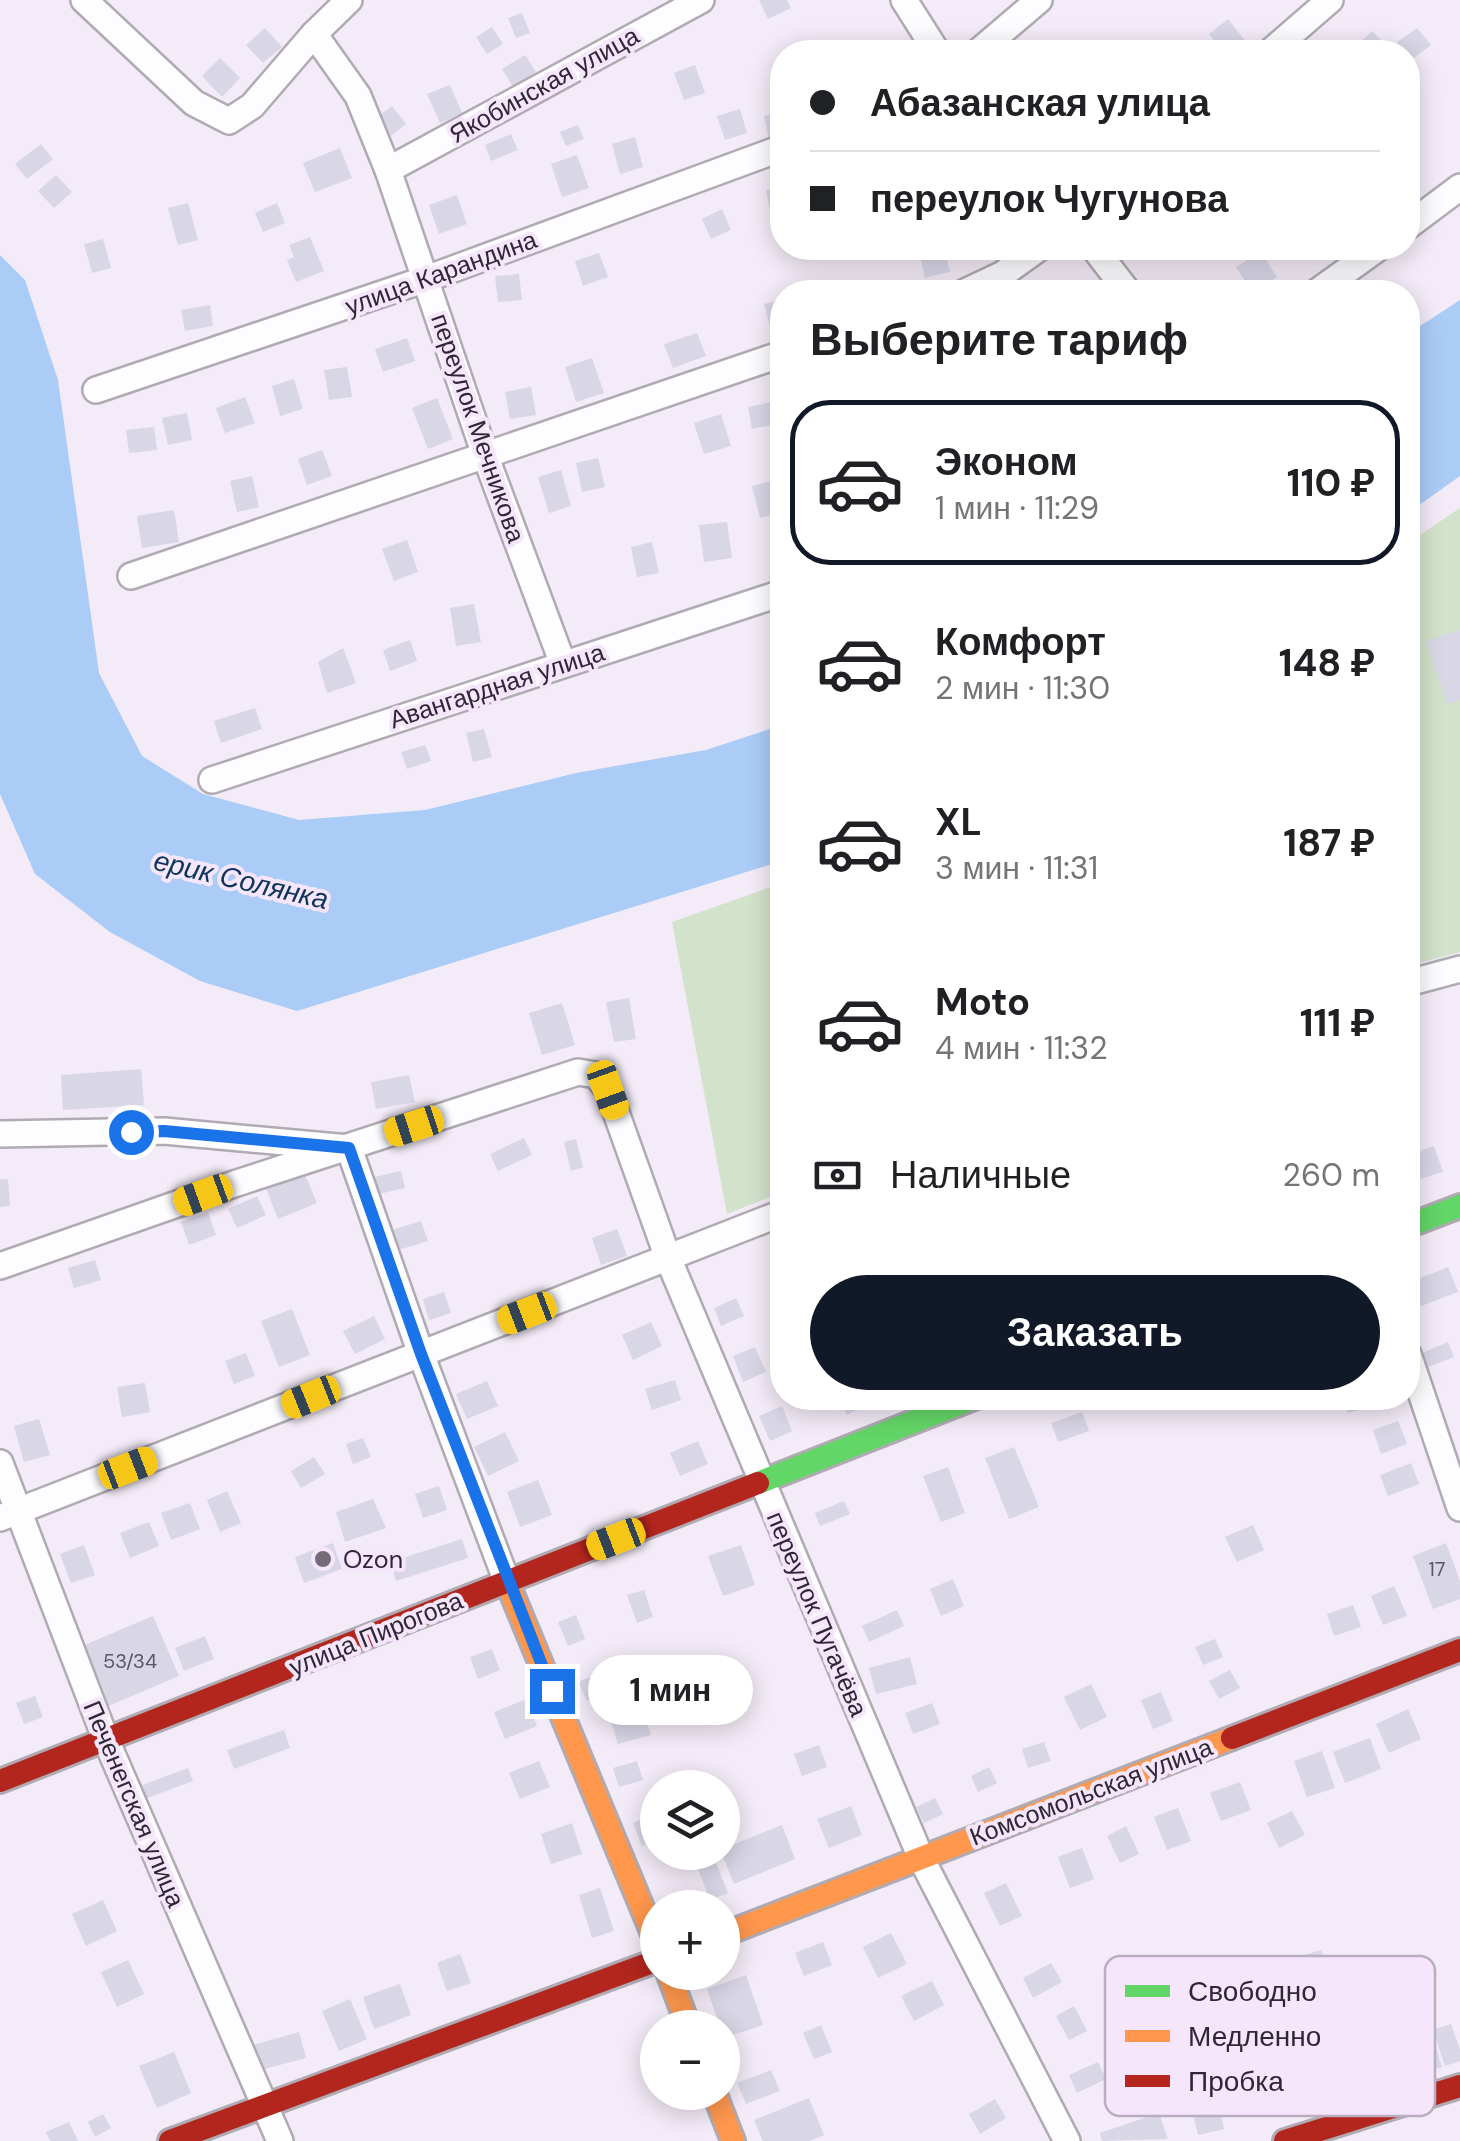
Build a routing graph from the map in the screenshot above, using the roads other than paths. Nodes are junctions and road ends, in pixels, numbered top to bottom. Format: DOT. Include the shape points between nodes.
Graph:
graph roads {
  1 [pos="84,0"];
  2 [pos="349,0"];
  3 [pos="700,0"];
  4 [pos="904,0"];
  5 [pos="1039,0"];
  6 [pos="1330,0"];
  7 [pos="314,34"];
  8 [pos="929,40"];
  9 [pos="992,40"];
  10 [pos="1284,40"];
  11 [pos="770,152"];
  12 [pos="388,170"];
  13 [pos="1460,188"];
  14 [pos="1420,217"];
  15 [pos="1022,260"];
  16 [pos="1103,260"];
  17 [pos="1361,260"];
  18 [pos="426,279"];
  19 [pos="990,280"];
  20 [pos="1119,280"];
  21 [pos="1333,280"];
  22 [pos="770,358"];
  23 [pos="96,390"];
  24 [pos="485,455"];
  25 [pos="131,576"];
  26 [pos="770,597"];
  27 [pos="563,664"];
  28 [pos="212,780"];
  29 [pos="1460,969"];
  30 [pos="1420,980"];
  31 [pos="0,1134"];
  32 [pos="349,1148"];
  33 [pos="1460,1206"];
  34 [pos="770,1218"];
  35 [pos="1420,1221"];
  36 [pos="668,1258"];
  37 [pos="0,1266"];
  38 [pos="421,1354"];
  39 [pos="1420,1390"];
  40 [pos="944,1410"];
  41 [pos="0,1463"];
  42 [pos="760,1483"];
  43 [pos="1460,1508"];
  44 [pos="9,1515"];
  45 [pos="508,1582"];
  46 [pos="1460,1650"];
  47 [pos="106,1740"];
  48 [pos="0,1781"];
  49 [pos="920,1858"];
  50 [pos="640,1902"];
  51 [pos="740,1927"];
  52 [pos="640,1967"];
  53 [pos="1460,2086"];
  54 [pos="1435,2094"];
  55 [pos="261,2105"];
  56 [pos="721,2110"];
  57 [pos="1365,2116"];
  58 [pos="170,2141"];
  59 [pos="280,2141"];
  60 [pos="733,2141"];
  61 [pos="1067,2141"];
  62 [pos="1285,2141"];
  1 -- 7 [label="street" via="194,103 229,121 252,106"];
  2 -- 7 [label="street"];
  3 -- 12 [label="street, Якобинская улица"];
  4 -- 8 [label="street"];
  5 -- 9 [label="street"];
  6 -- 10 [label="street"];
  7 -- 12 [label="street, переулок Мечникова" via="358,96"];
  11 -- 18 [label="street, улица Карандина"];
  12 -- 18 [label="street, переулок Мечникова"];
  13 -- 14 [label="street"];
  15 -- 19 [label="street"];
  16 -- 20 [label="street"];
  17 -- 21 [label="street"];
  18 -- 23 [label="street, улица Карандина"];
  18 -- 24 [label="street, переулок Мечникова"];
  22 -- 24 [label="street"];
  24 -- 25 [label="street"];
  24 -- 27 [label="street, переулок Мечникова"];
  26 -- 27 [label="street, Авангардная улица"];
  27 -- 28 [label="street, Авангардная улица"];
  29 -- 30 [label="street"];
  31 -- 32 [label="street" via="164,1131"];
  32 -- 36 [label="street, переулок Пугачёва" via="578,1072 596,1075 608,1090"];
  32 -- 37 [label="street"];
  32 -- 38 [label="street"];
  33 -- 35 [label="main road"];
  34 -- 36 [label="street"];
  36 -- 38 [label="street"];
  36 -- 42 [label="street, переулок Пугачёва"];
  38 -- 44 [label="street"];
  38 -- 45 [label="street"];
  39 -- 43 [label="street"];
  40 -- 42 [label="main road, улица Пирогова"];
  41 -- 44 [label="street, Печенегская улица"];
  42 -- 45 [label="main road, улица Пирогова"];
  42 -- 49 [label="street, переулок Пугачёва"];
  44 -- 47 [label="street, Печенегская улица"];
  45 -- 47 [label="main road, улица Пирогова"];
  45 -- 50 [label="main road"];
  46 -- 49 [label="main road, Комсомольская улица"];
  47 -- 48 [label="main road, улица Пирогова"];
  47 -- 55 [label="street, Печенегская улица"];
  49 -- 51 [label="main road, Комсомольская улица"];
  49 -- 61 [label="street, переулок Пугачёва"];
  52 -- 55 [label="main road"];
  53 -- 54 [label="main road"];
  55 -- 58 [label="main road"];
  55 -- 59 [label="street, Печенегская улица"];
  56 -- 60 [label="main road"];
  57 -- 62 [label="main road"];
}
